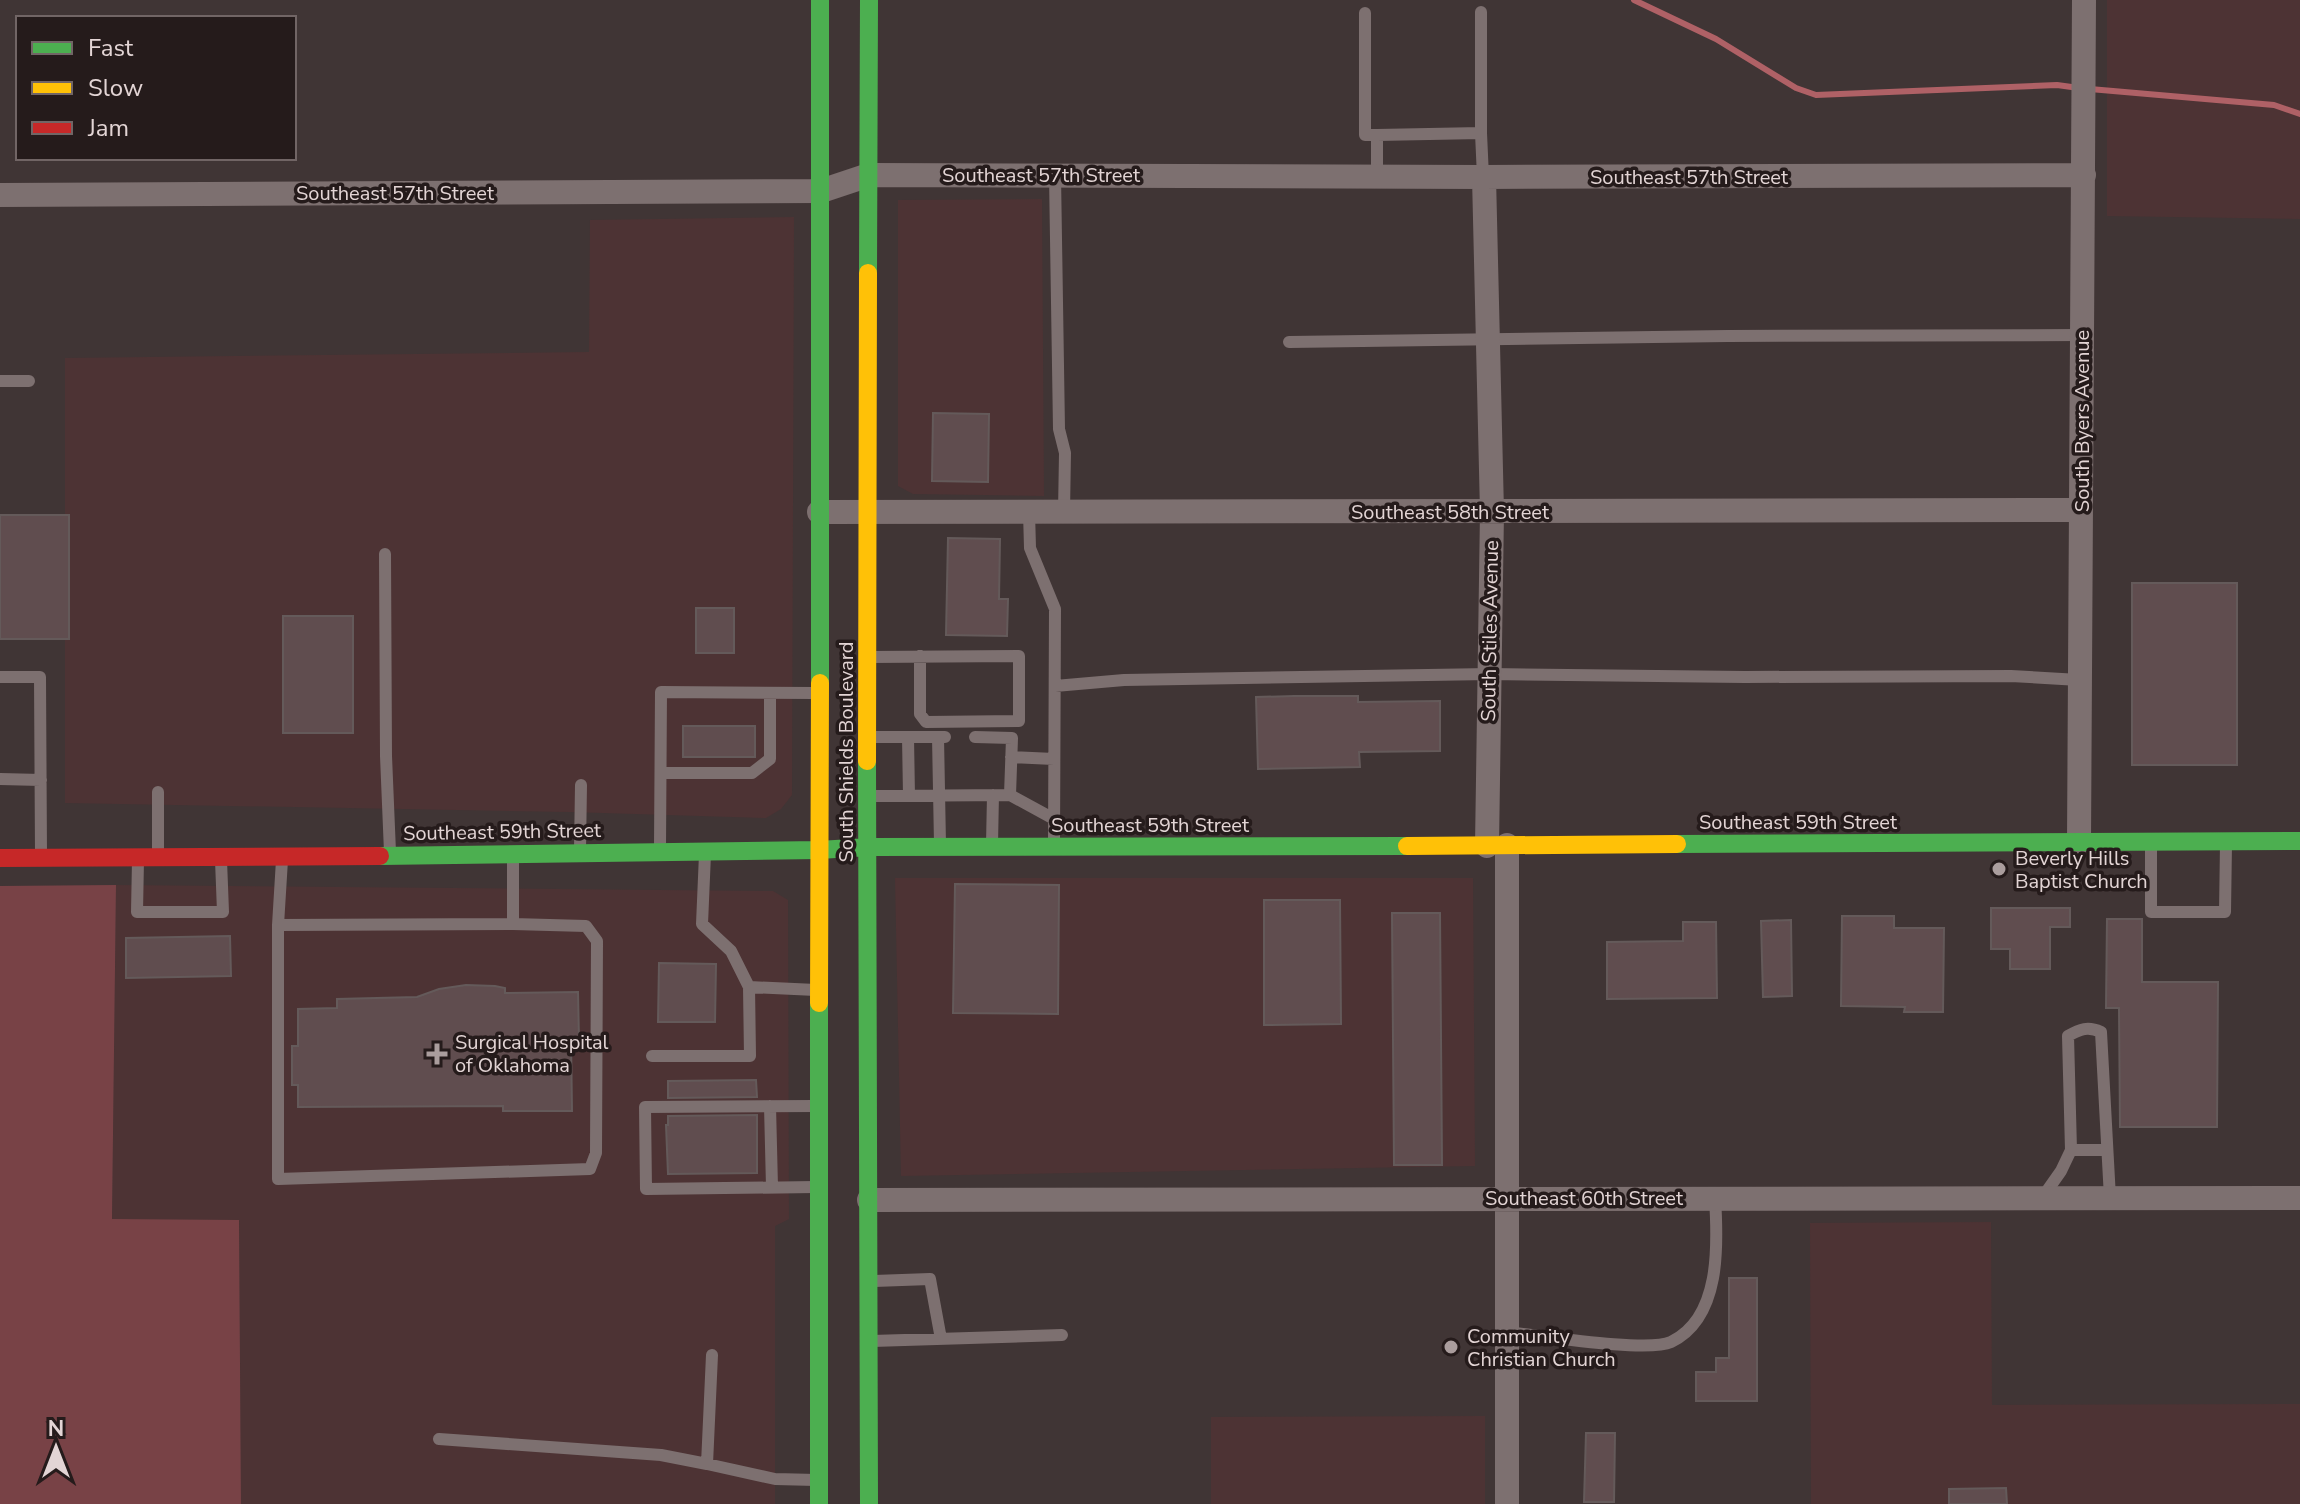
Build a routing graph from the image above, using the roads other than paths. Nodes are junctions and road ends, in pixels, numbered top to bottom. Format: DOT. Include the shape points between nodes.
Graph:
graph roads {
  1 [pos="820,0"];
  2 [pos="869,0"];
  3 [pos="2084,0"];
  4 [pos="1481,12"];
  5 [pos="1365,13"];
  6 [pos="1481,133"];
  7 [pos="1377,135"];
  8 [pos="869,175"];
  9 [pos="1055,175"];
  10 [pos="2084,175"];
  11 [pos="1377,177"];
  12 [pos="1484,177"];
  13 [pos="821,191"];
  14 [pos="0,195"];
  15 [pos="2082,335"];
  16 [pos="1488,340"];
  17 [pos="1289,342"];
  18 [pos="0,381"];
  19 [pos="29,381"];
  20 [pos="2081,510"];
  21 [pos="868,511"];
  22 [pos="819,512"];
  23 [pos="1029,512"];
  24 [pos="1064,512"];
  25 [pos="1492,512"];
  26 [pos="385,554"];
  27 [pos="920,656"];
  28 [pos="867,657"];
  29 [pos="1490,674"];
  30 [pos="0,677"];
  31 [pos="2079,680"];
  32 [pos="1055,686"];
  33 [pos="770,693"];
  34 [pos="819,693"];
  35 [pos="868,737"];
  36 [pos="908,737"];
  37 [pos="975,737"];
  38 [pos="1011,757"];
  39 [pos="1054,759"];
  40 [pos="661,773"];
  41 [pos="0,779"];
  42 [pos="41,780"];
  43 [pos="581,785"];
  44 [pos="158,792"];
  45 [pos="993,795"];
  46 [pos="1010,795"];
  47 [pos="868,796"];
  48 [pos="909,796"];
  49 [pos="938,796"];
  50 [pos="1054,819"];
  51 [pos="2226,841"];
  52 [pos="2300,841"];
  53 [pos="2079,842"];
  54 [pos="2151,842"];
  55 [pos="1497,846"];
  56 [pos="868,847"];
  57 [pos="941,847"];
  58 [pos="992,847"];
  59 [pos="1054,848"];
  60 [pos="819,850"];
  61 [pos="660,851"];
  62 [pos="705,851"];
  63 [pos="580,852"];
  64 [pos="513,854"];
  65 [pos="282,856"];
  66 [pos="390,856"];
  67 [pos="41,857"];
  68 [pos="138,857"];
  69 [pos="158,857"];
  70 [pos="221,857"];
  71 [pos="0,858"];
  72 [pos="513,924"];
  73 [pos="278,925"];
  74 [pos="749,987"];
  75 [pos="819,990"];
  76 [pos="652,1056"];
  77 [pos="770,1106"];
  78 [pos="819,1106"];
  79 [pos="2071,1150"];
  80 [pos="2107,1150"];
  81 [pos="772,1187"];
  82 [pos="819,1187"];
  83 [pos="1505,1198"];
  84 [pos="1715,1198"];
  85 [pos="2042,1198"];
  86 [pos="2110,1198"];
  87 [pos="2300,1198"];
  88 [pos="869,1200"];
  89 [pos="869,1282"];
  90 [pos="1506,1332"];
  91 [pos="1062,1335"];
  92 [pos="941,1339"];
  93 [pos="869,1341"];
  94 [pos="712,1355"];
  95 [pos="439,1439"];
  96 [pos="707,1464"];
  97 [pos="826,1480"];
  98 [pos="819,1504"];
  99 [pos="869,1504"];
  100 [pos="1507,1504"];
  1 -- 13 [label="main road, South Shields Boulevard"];
  2 -- 8 [label="main road, South Shields Boulevard"];
  3 -- 10 [label="street, South Byers Avenue"];
  4 -- 6 [label="lane"];
  5 -- 7 [label="lane" via="1365,135"];
  6 -- 7 [label="lane"];
  6 -- 12 [label="lane"];
  7 -- 11 [label="lane"];
  8 -- 9 [label="street, Southeast 57th Street"];
  8 -- 13 [label="street, Southeast 57th Street"];
  8 -- 21 [label="main road, South Shields Boulevard"];
  9 -- 11 [label="street, Southeast 57th Street"];
  9 -- 24 [label="lane"];
  10 -- 12 [label="street, Southeast 57th Street"];
  10 -- 15 [label="street, South Byers Avenue"];
  11 -- 12 [label="street, Southeast 57th Street"];
  12 -- 16 [label="street, South Stiles Avenue"];
  13 -- 14 [label="street, Southeast 57th Street"];
  13 -- 22 [label="main road, South Shields Boulevard"];
  15 -- 16 [label="lane"];
  15 -- 20 [label="street, South Byers Avenue"];
  16 -- 17 [label="lane"];
  16 -- 25 [label="street, South Stiles Avenue"];
  18 -- 19 [label="lane"];
  20 -- 25 [label="street, Southeast 58th Street"];
  20 -- 31 [label="street, South Byers Avenue"];
  21 -- 22 [label="street, Southeast 58th Street"];
  21 -- 23 [label="street, Southeast 58th Street"];
  21 -- 28 [label="main road, South Shields Boulevard"];
  22 -- 34 [label="main road, South Shields Boulevard"];
  23 -- 24 [label="street, Southeast 58th Street"];
  23 -- 32 [label="lane" via="1030,548 1055,609"];
  24 -- 25 [label="street, Southeast 58th Street"];
  25 -- 29 [label="street, South Stiles Avenue"];
  26 -- 66 [label="lane"];
  27 -- 27 [label="lane" via="1019,656 1019,721 926,722 920,714"];
  27 -- 28 [label="lane"];
  28 -- 35 [label="main road, South Shields Boulevard"];
  29 -- 31 [label="lane"];
  29 -- 32 [label="lane" via="1124,680"];
  29 -- 55 [label="street, South Stiles Avenue"];
  30 -- 42 [label="lane" via="40,677"];
  31 -- 53 [label="street, South Byers Avenue"];
  32 -- 39 [label="lane"];
  33 -- 34 [label="lane"];
  33 -- 40 [label="lane" via="770,759 752,773"];
  33 -- 40 [label="lane" via="661,692"];
  34 -- 60 [label="main road, South Shields Boulevard"];
  35 -- 36 [label="lane"];
  35 -- 47 [label="main road, South Shields Boulevard"];
  36 -- 48 [label="lane"];
  36 -- 49 [label="lane" via="942,737"];
  37 -- 38 [label="lane" via="1012,738"];
  38 -- 39 [label="lane"];
  38 -- 46 [label="lane"];
  39 -- 50 [label="lane"];
  40 -- 61 [label="lane"];
  41 -- 42 [label="lane"];
  42 -- 67 [label="lane"];
  43 -- 63 [label="lane"];
  44 -- 69 [label="lane"];
  45 -- 46 [label="lane"];
  45 -- 49 [label="lane"];
  45 -- 58 [label="lane"];
  46 -- 50 [label="lane"];
  47 -- 48 [label="lane"];
  47 -- 56 [label="main road, South Shields Boulevard"];
  48 -- 49 [label="lane"];
  49 -- 57 [label="lane"];
  50 -- 59 [label="lane"];
  51 -- 52 [label="main road, Southeast 59th Street"];
  51 -- 54 [label="main road, Southeast 59th Street"];
  51 -- 54 [label="lane" via="2225,912 2151,912"];
  53 -- 54 [label="main road, Southeast 59th Street"];
  53 -- 55 [label="main road, Southeast 59th Street"];
  55 -- 59 [label="main road, Southeast 59th Street"];
  55 -- 83 [label="street, South Stiles Avenue"];
  56 -- 57 [label="main road, Southeast 59th Street"];
  56 -- 60 [label="main road, Southeast 59th Street"];
  56 -- 88 [label="main road, South Shields Boulevard"];
  57 -- 58 [label="main road, Southeast 59th Street"];
  58 -- 59 [label="main road, Southeast 59th Street"];
  60 -- 62 [label="main road, Southeast 59th Street"];
  60 -- 75 [label="main road, South Shields Boulevard"];
  61 -- 62 [label="main road, Southeast 59th Street"];
  61 -- 63 [label="main road, Southeast 59th Street"];
  62 -- 74 [label="lane" via="702,924 731,951"];
  63 -- 64 [label="main road, Southeast 59th Street"];
  64 -- 66 [label="main road, Southeast 59th Street"];
  64 -- 72 [label="lane"];
  65 -- 66 [label="main road, Southeast 59th Street"];
  65 -- 70 [label="main road, Southeast 59th Street"];
  65 -- 73 [label="lane"];
  67 -- 68 [label="main road, Southeast 59th Street"];
  67 -- 71 [label="main road, Southeast 59th Street"];
  68 -- 69 [label="main road, Southeast 59th Street"];
  68 -- 70 [label="lane" via="137,912 223,912"];
  69 -- 70 [label="main road, Southeast 59th Street"];
  72 -- 73 [label="lane"];
  72 -- 73 [label="lane" via="586,926 597,941 596,1153 590,1169 278,1179"];
  74 -- 75 [label="lane"];
  74 -- 76 [label="lane" via="750,1056"];
  75 -- 78 [label="main road, South Shields Boulevard"];
  77 -- 78 [label="lane"];
  77 -- 81 [label="lane"];
  77 -- 81 [label="lane" via="645,1107 646,1189"];
  78 -- 82 [label="main road, South Shields Boulevard"];
  79 -- 80 [label="lane"];
  79 -- 80 [label="lane" via="2068,1036 2093,1029 2101,1032"];
  79 -- 85 [label="lane"];
  80 -- 86 [label="lane"];
  81 -- 82 [label="lane"];
  82 -- 97 [label="main road, South Shields Boulevard"];
  83 -- 84 [label="street, Southeast 60th Street"];
  83 -- 88 [label="street, Southeast 60th Street"];
  83 -- 90 [label="street, South Stiles Avenue"];
  84 -- 85 [label="street, Southeast 60th Street"];
  84 -- 90 [label="lane" via="1714,1277 1691,1329 1669,1343 1642,1346"];
  85 -- 86 [label="street, Southeast 60th Street"];
  86 -- 87 [label="street, Southeast 60th Street"];
  88 -- 89 [label="main road, South Shields Boulevard"];
  89 -- 92 [label="lane" via="930,1279"];
  89 -- 93 [label="main road, South Shields Boulevard"];
  90 -- 100 [label="street, South Stiles Avenue"];
  91 -- 92 [label="lane"];
  92 -- 93 [label="lane"];
  93 -- 99 [label="main road, South Shields Boulevard" via="863,1481"];
  94 -- 96 [label="lane"];
  95 -- 96 [label="lane" via="661,1455"];
  96 -- 97 [label="lane" via="775,1479"];
  97 -- 98 [label="main road, South Shields Boulevard"];
}
